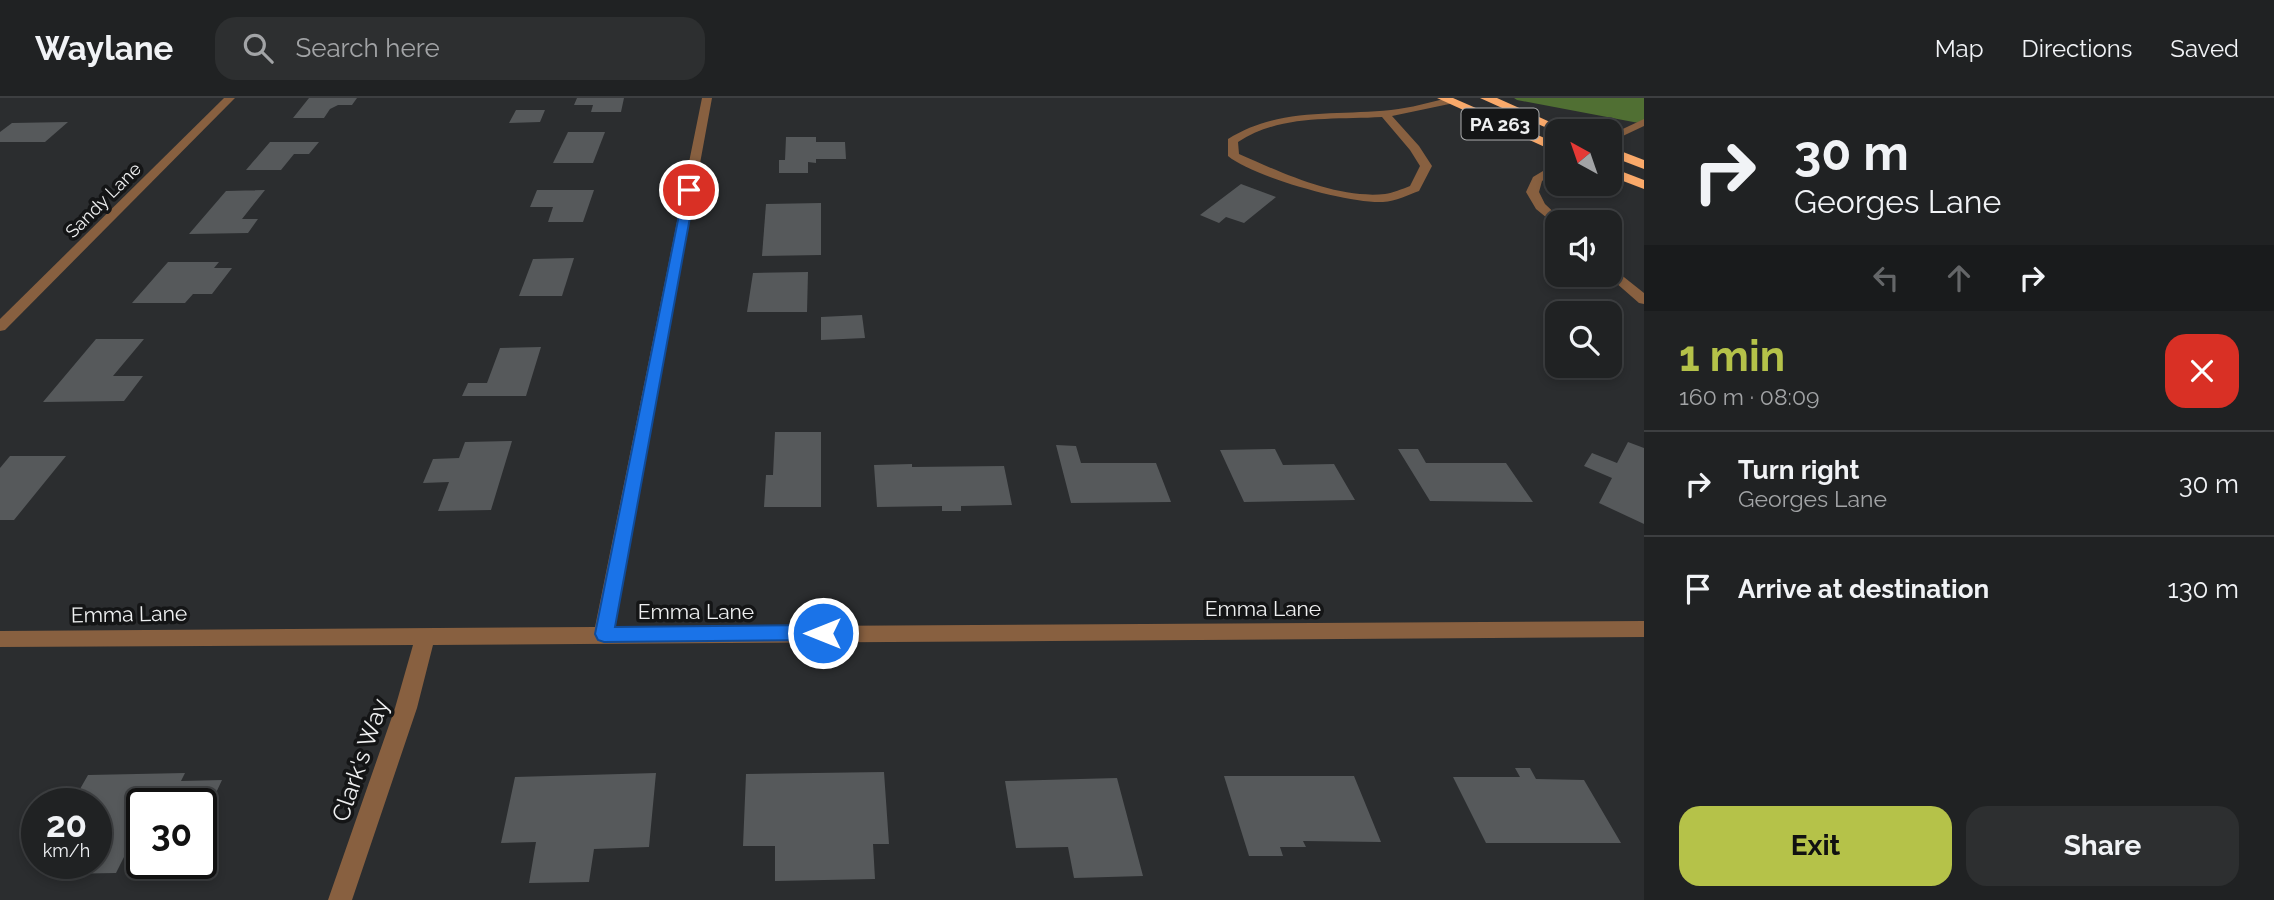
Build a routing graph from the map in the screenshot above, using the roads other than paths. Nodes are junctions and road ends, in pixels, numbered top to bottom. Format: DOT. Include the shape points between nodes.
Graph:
graph roads {
  1 [pos="230,98"];
  2 [pos="708,98"];
  3 [pos="1486,98"];
  4 [pos="1447,99"];
  5 [pos="1384,113"];
  6 [pos="1644,122"];
  7 [pos="1545,123"];
  8 [pos="1622,133"];
  9 [pos="1545,143"];
  10 [pos="1622,156"];
  11 [pos="1644,165"];
  12 [pos="1545,171"];
  13 [pos="1622,176"];
  14 [pos="1644,185"];
  15 [pos="1545,212"];
  16 [pos="1622,281"];
  17 [pos="1644,300"];
  18 [pos="0,327"];
  19 [pos="1644,629"];
  20 [pos="604,634"];
  21 [pos="426,635"];
  22 [pos="0,639"];
  23 [pos="340,900"];
  1 -- 18 [label="street, Sandy Lane"];
  2 -- 20 [label="street"];
  3 -- 7 [label="highway, PA 263"];
  4 -- 5 [label="street"];
  4 -- 9 [label="highway, PA 263"];
  5 -- 5 [label="street" via="1279,120 1242,132 1232,141 1234,156 1302,182 1384,198 1415,188 1426,166"];
  6 -- 8 [label="street"];
  10 -- 11 [label="highway"];
  12 -- 15 [label="street" via="1532,182 1531,193"];
  13 -- 14 [label="highway"];
  16 -- 17 [label="street"];
  19 -- 20 [label="street, Emma Lane"];
  20 -- 21 [label="street, Emma Lane"];
  21 -- 22 [label="street, Emma Lane"];
  21 -- 23 [label="street, Clark's Way" via="406,708"];
}
